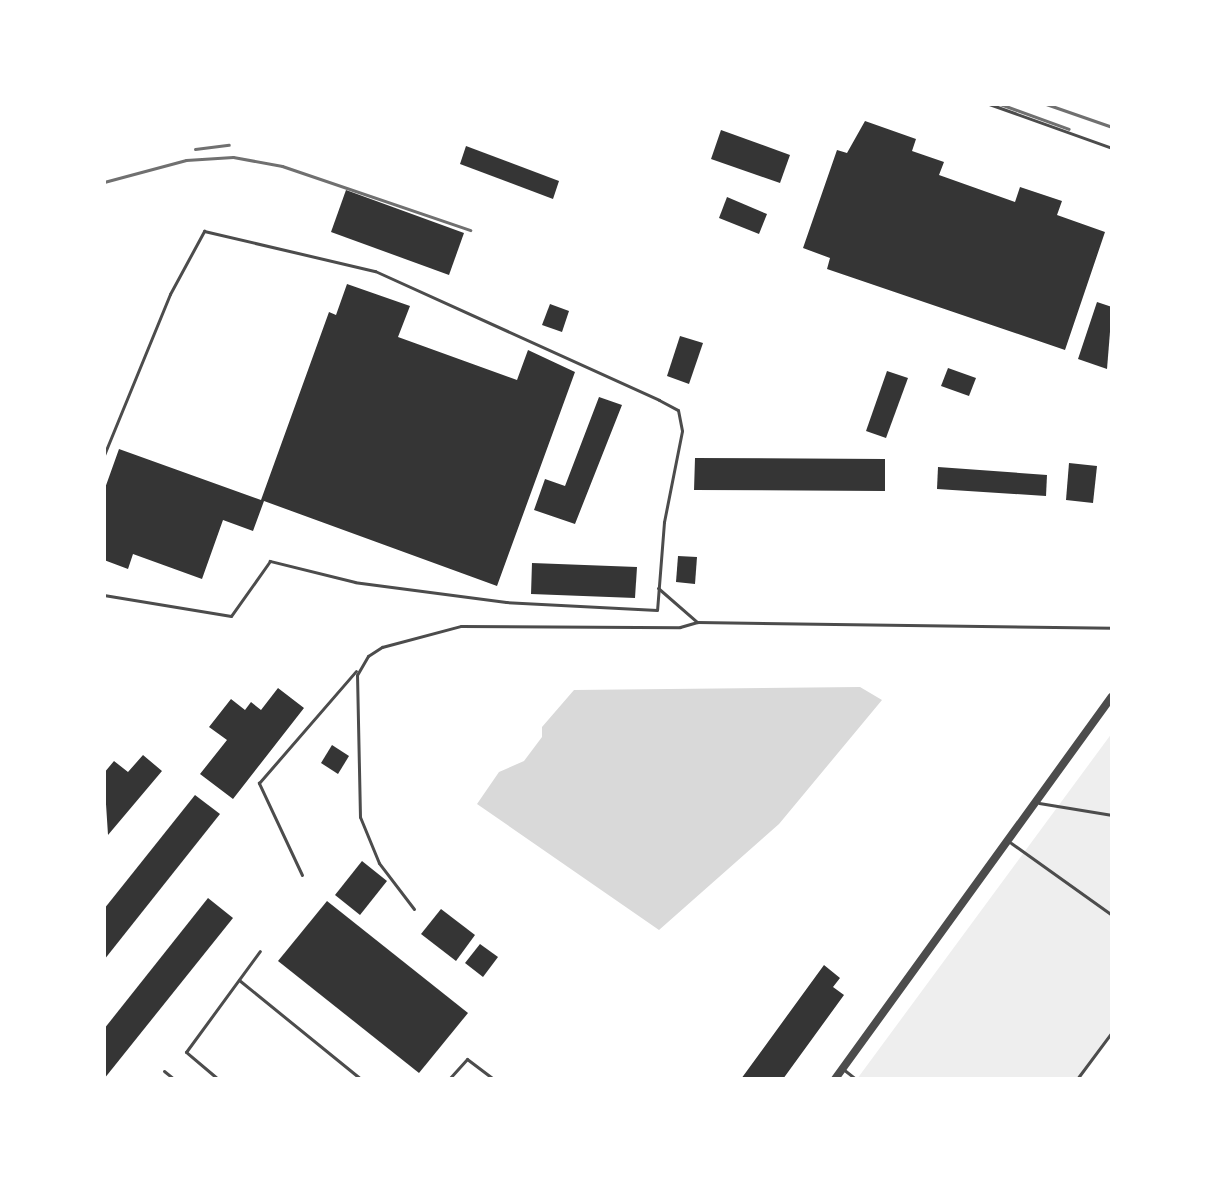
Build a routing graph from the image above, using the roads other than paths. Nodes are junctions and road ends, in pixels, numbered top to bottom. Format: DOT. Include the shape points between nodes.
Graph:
graph roads {
  1 [pos="989,104"];
  2 [pos="1112,148"];
  3 [pos="104,455"];
  4 [pos="658,588"];
  5 [pos="104,595"];
  6 [pos="697,622"];
  7 [pos="1112,628"];
  8 [pos="359,668"];
  9 [pos="1112,697"];
  10 [pos="1035,803"];
  11 [pos="1112,815"];
  12 [pos="1008,841"];
  13 [pos="302,875"];
  14 [pos="414,909"];
  15 [pos="1112,915"];
  16 [pos="260,951"];
  17 [pos="239,980"];
  18 [pos="1112,1032"];
  19 [pos="842,1069"];
  20 [pos="164,1071"];
  21 [pos="174,1079"];
  22 [pos="218,1079"];
  23 [pos="361,1079"];
  24 [pos="449,1079"];
  25 [pos="494,1079"];
  26 [pos="835,1079"];
  27 [pos="856,1079"];
  28 [pos="1077,1079"];
  1 -- 2 [label="lane"];
  3 -- 4 [label="lane" via="170,294 204,231 375,271 678,410 678,471 664,522"];
  4 -- 5 [label="lane" via="657,610 506,602 355,582 270,561 231,616"];
  4 -- 6 [label="lane"];
  6 -- 7 [label="lane"];
  6 -- 8 [label="lane" via="680,627 461,626 382,647"];
  8 -- 13 [label="lane" via="259,783"];
  8 -- 14 [label="lane" via="360,817 379,863"];
  9 -- 10 [label="street"];
  10 -- 11 [label="lane"];
  10 -- 12 [label="street"];
  12 -- 15 [label="lane"];
  12 -- 19 [label="street"];
  16 -- 17 [label="lane"];
  17 -- 22 [label="lane" via="186,1052"];
  17 -- 23 [label="lane"];
  18 -- 28 [label="lane"];
  19 -- 26 [label="street"];
  19 -- 27 [label="lane"];
  20 -- 21 [label="lane"];
  24 -- 25 [label="lane" via="467,1059"];
}
